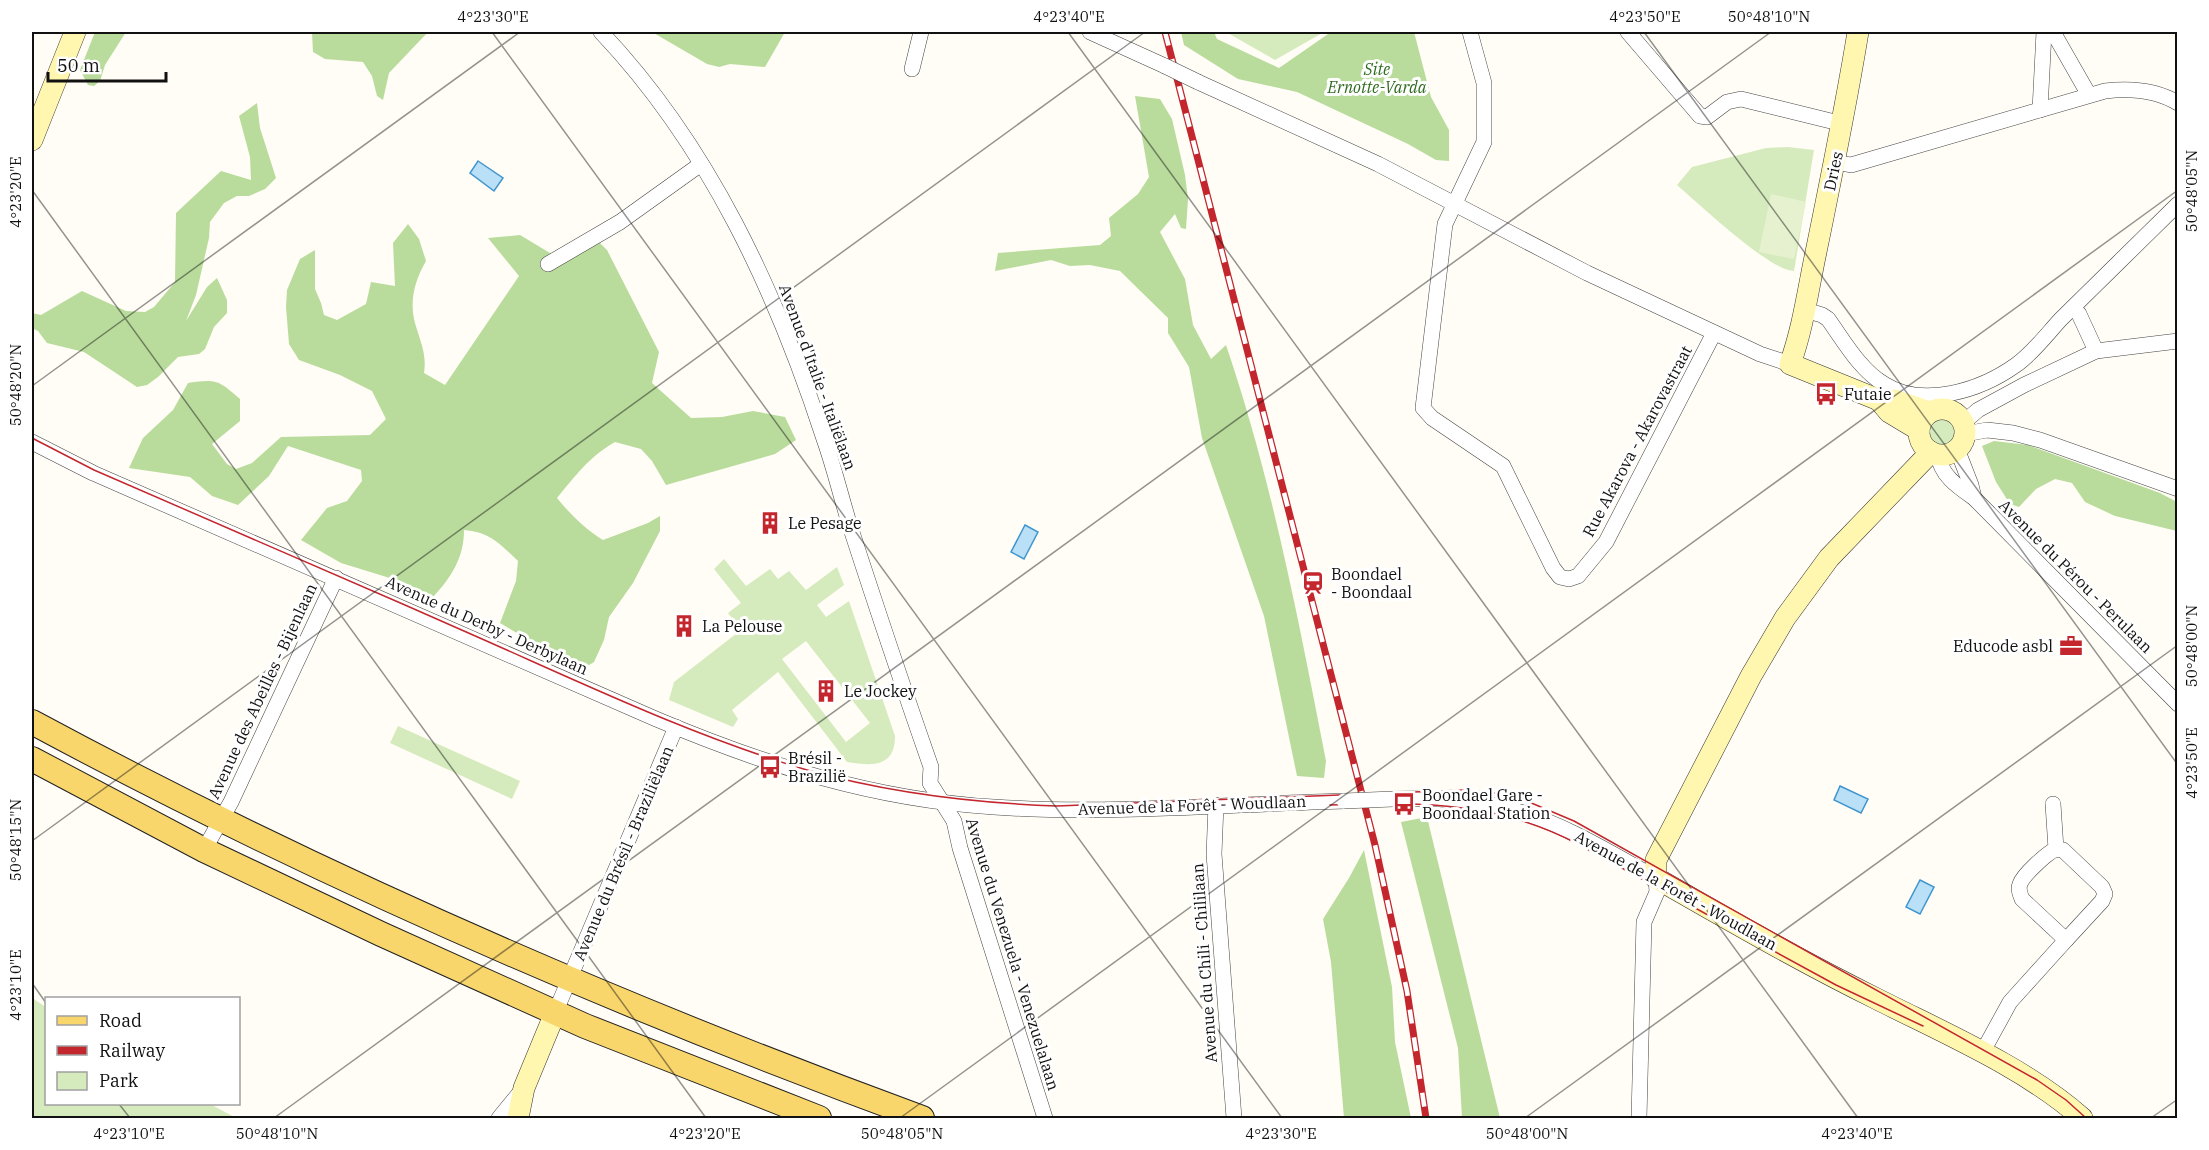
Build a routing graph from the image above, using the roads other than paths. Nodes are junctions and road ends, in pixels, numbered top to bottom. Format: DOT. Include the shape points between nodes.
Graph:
graph roads {
  1 [pos="75,32"];
  2 [pos="601,32"];
  3 [pos="921,32"];
  4 [pos="1090,32"];
  5 [pos="1470,32"];
  6 [pos="1628,32"];
  7 [pos="1858,32"];
  8 [pos="2044,32"];
  9 [pos="2053,32"];
  10 [pos="912,69"];
  11 [pos="2089,95"];
  12 [pos="2178,103"];
  13 [pos="2040,110"];
  14 [pos="1842,124"];
  15 [pos="32,140"];
  16 [pos="1835,162"];
  17 [pos="701,164"];
  18 [pos="1454,203"];
  19 [pos="2178,204"];
  20 [pos="548,264"];
  21 [pos="2073,308"];
  22 [pos="1805,310"];
  23 [pos="1714,333"];
  24 [pos="2178,341"];
  25 [pos="2096,351"];
  26 [pos="1790,364"];
  27 [pos="1922,413"];
  28 [pos="32,442"];
  29 [pos="1951,442"];
  30 [pos="2178,489"];
  31 [pos="1974,498"];
  32 [pos="336,578"];
  33 [pos="2178,704"];
  34 [pos="32,722"];
  35 [pos="676,727"];
  36 [pos="32,759"];
  37 [pos="942,802"];
  38 [pos="2053,804"];
  39 [pos="1216,805"];
  40 [pos="221,819"];
  41 [pos="2056,849"];
  42 [pos="204,850"];
  43 [pos="1656,878"];
  44 [pos="2066,940"];
  45 [pos="569,980"];
  46 [pos="555,1013"];
  47 [pos="1982,1053"];
  48 [pos="524,1088"];
  49 [pos="499,1119"];
  50 [pos="518,1119"];
  51 [pos="819,1119"];
  52 [pos="922,1119"];
  53 [pos="1045,1119"];
  54 [pos="1234,1119"];
  55 [pos="1640,1119"];
  56 [pos="2082,1119"];
  1 -- 15 [label="street"];
  2 -- 17 [label="street, Avenue d'Italie - Italiëlaan" via="664,108"];
  3 -- 10 [label="street"];
  4 -- 18 [label="street, bridge"];
  5 -- 18 [label="street" via="1484,83 1484,142"];
  6 -- 14 [label="street" via="1700,116 1707,117 1727,102 1741,99"];
  7 -- 14 [label="street, Dries"];
  8 -- 13 [label="street"];
  9 -- 11 [label="street"];
  11 -- 12 [label="street" via="2132,90 2151,92"];
  11 -- 13 [label="street"];
  13 -- 16 [label="street" via="1851,165"];
  14 -- 16 [label="street, Dries"];
  16 -- 22 [label="street, Dries"];
  17 -- 20 [label="street" via="620,222"];
  17 -- 37 [label="street, Avenue d'Italie - Italiëlaan" via="742,234 782,321 825,439 931,767 930,783"];
  18 -- 23 [label="street" via="1587,273"];
  18 -- 23 [label="street, Rue Akarova - Akarovastraat" via="1444,230 1423,408 1503,466 1560,577 1578,576 1606,542"];
  19 -- 21 [label="street"];
  21 -- 25 [label="street"];
  21 -- 27 [label="street" via="2017,364 1969,389 1945,395"];
  22 -- 26 [label="street, Dries"];
  22 -- 27 [label="street" via="1828,319 1869,372 1900,392"];
  23 -- 26 [label="street"];
  24 -- 25 [label="street"];
  25 -- 29 [label="street" via="1978,410"];
  26 -- 27 [label="street" via="1879,400 1890,412"];
  27 -- 29 [label="street" via="1920,439 1924,447"];
  27 -- 29 [label="street" via="1948,409 1960,416"];
  28 -- 32 [label="street, Avenue du Derby - Derbylaan" via="93,473"];
  29 -- 30 [label="street" via="1987,430 2013,433"];
  29 -- 31 [label="street, Avenue du Pérou - Perulaan"];
  29 -- 31 [label="street, Avenue du Pérou - Perulaan" via="1939,466"];
  29 -- 43 [label="street" via="1829,558 1785,618 1656,860"];
  31 -- 33 [label="street, Avenue du Pérou - Perulaan"];
  32 -- 35 [label="street, Avenue du Derby - Derbylaan"];
  32 -- 40 [label="street, Avenue des Abeilles - Bijenlaan"];
  34 -- 40 [label="main road"];
  35 -- 37 [label="street, Avenue du Derby - Derbylaan" via="807,774"];
  35 -- 45 [label="street, Avenue du Brésil - Braziliëlaan"];
  36 -- 42 [label="main road"];
  37 -- 39 [label="street, Avenue de la Forêt - Woudlaan" via="1057,810"];
  37 -- 53 [label="street, Avenue du Venezuela - Venezuelalaan" via="954,821"];
  38 -- 41 [label="street"];
  39 -- 43 [label="street, Avenue de la Forêt - Woudlaan, bridge" via="1393,799 1471,802 1522,812 1563,828"];
  39 -- 54 [label="street, Avenue du Chili - Chililaan" via="1214,854"];
  40 -- 42 [label="street, Avenue des Abeilles - Bijenlaan"];
  40 -- 45 [label="main road" via="397,904"];
  41 -- 44 [label="street" via="2020,883 2019,891 2022,899"];
  41 -- 44 [label="street" via="2063,850 2105,894"];
  42 -- 46 [label="main road"];
  43 -- 47 [label="street, Avenue de la Forêt - Woudlaan" via="1801,960"];
  43 -- 55 [label="street" via="1657,892 1644,922"];
  44 -- 47 [label="street" via="2010,1002"];
  45 -- 46 [label="street, Avenue du Brésil - Braziliëlaan"];
  45 -- 52 [label="main road"];
  46 -- 48 [label="street"];
  46 -- 51 [label="main road"];
  47 -- 56 [label="street, Avenue de la Forêt - Woudlaan" via="2050,1092"];
  48 -- 49 [label="street"];
  48 -- 50 [label="street"];
}
